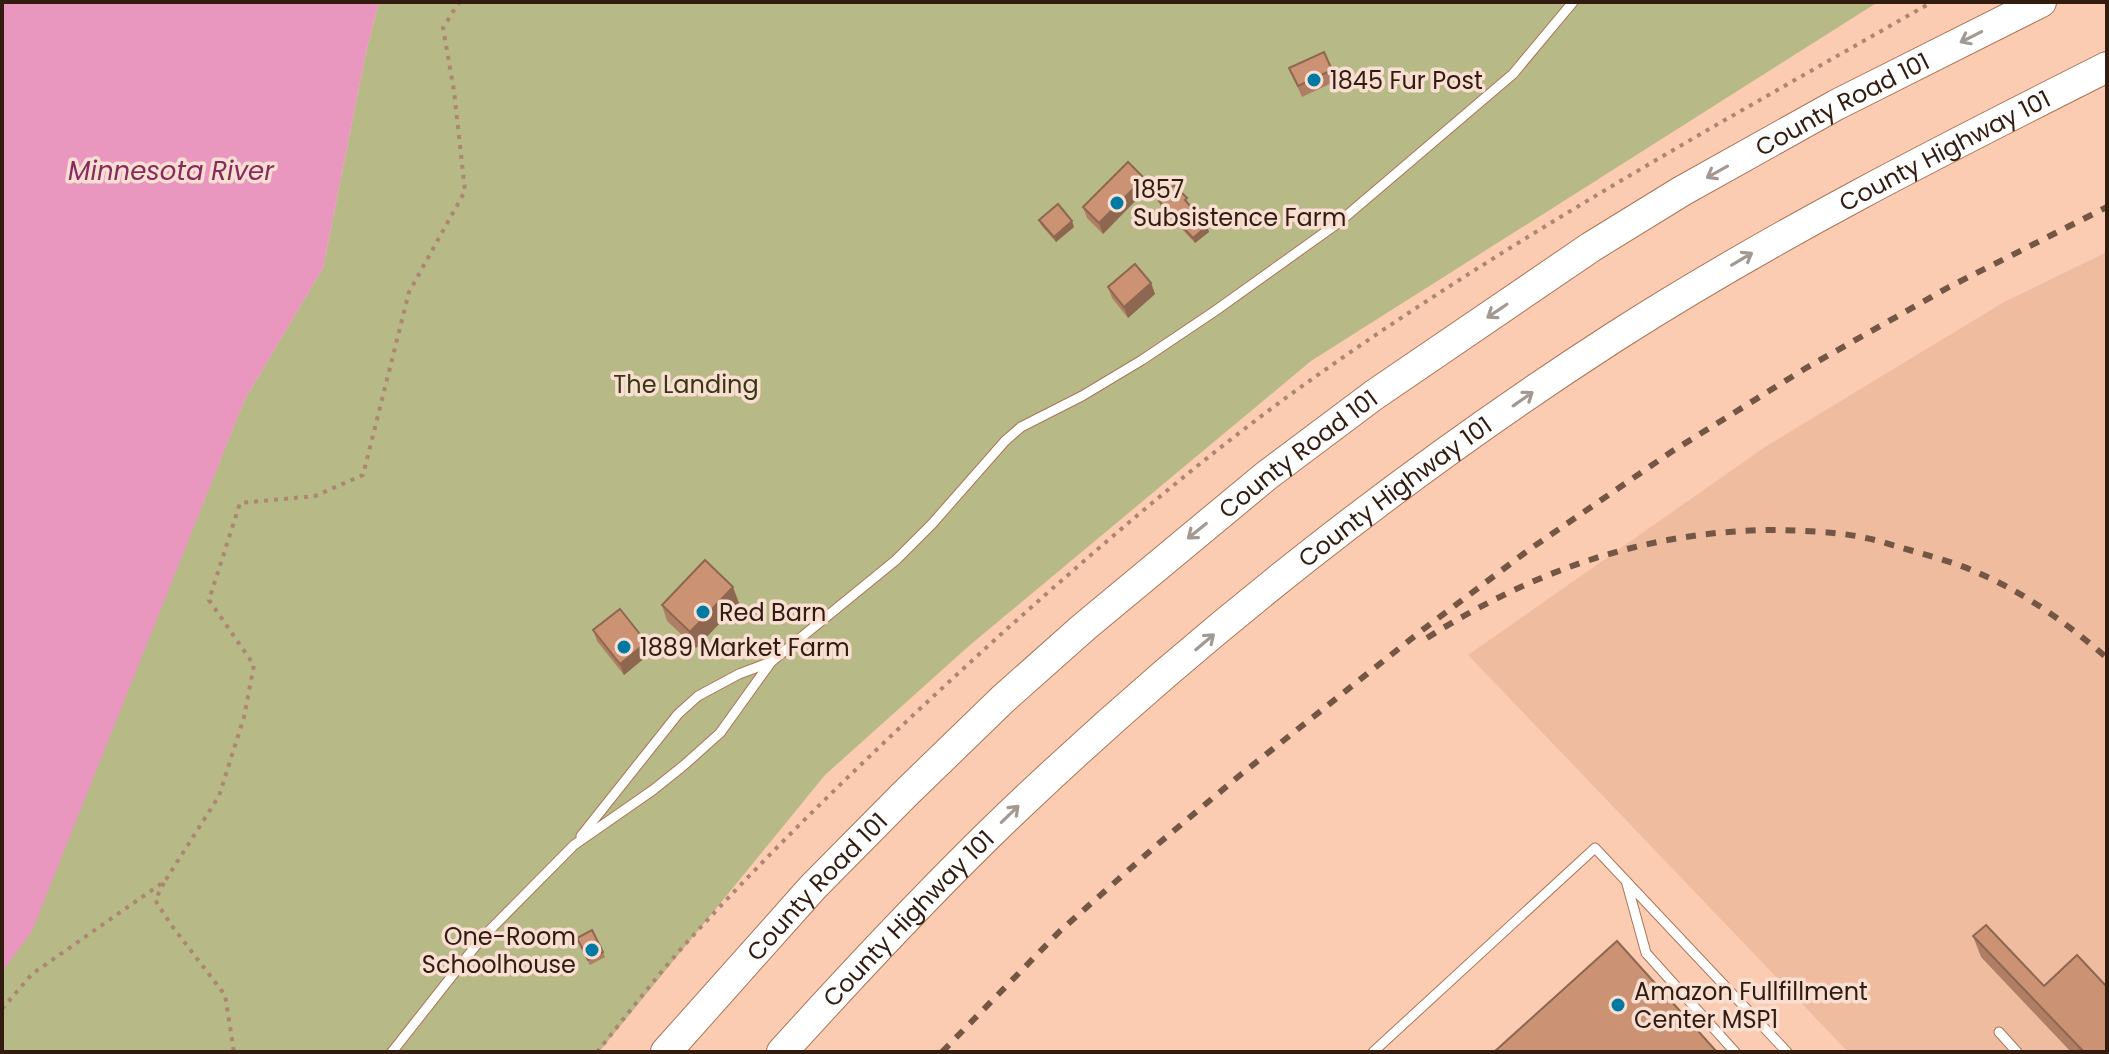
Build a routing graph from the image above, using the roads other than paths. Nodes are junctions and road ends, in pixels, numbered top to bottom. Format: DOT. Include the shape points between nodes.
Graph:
graph roads {
  1 [pos="1573,2"];
  2 [pos="2041,2"];
  3 [pos="2107,67"];
  4 [pos="771,662"];
  5 [pos="574,845"];
  6 [pos="1626,880"];
  7 [pos="1999,1032"];
  8 [pos="392,1052"];
  9 [pos="666,1052"];
  10 [pos="782,1052"];
  11 [pos="1373,1052"];
  12 [pos="1735,1052"];
  13 [pos="1787,1052"];
  14 [pos="2017,1052"];
  1 -- 4 [label="lane" via="1513,74 1338,223 1142,360 1021,427 896,560"];
  2 -- 9 [label="main road, County Road 101, one-way" via="1836,105 1682,191 1387,386 1266,476 1003,699 813,887"];
  10 -- 3 [label="main road, County Highway 101, one-way" via="948,876 1107,724 1408,481 1614,338 1749,255"];
  4 -- 5 [label="lane" via="720,733 653,790"];
  4 -- 5 [label="lane" via="698,696 678,714"];
  5 -- 8 [label="lane" via="481,939"];
  6 -- 11 [label="lane" via="1595,848"];
  6 -- 12 [label="lane" via="1646,953"];
  6 -- 13 [label="lane"];
  7 -- 14 [label="lane"];
}
